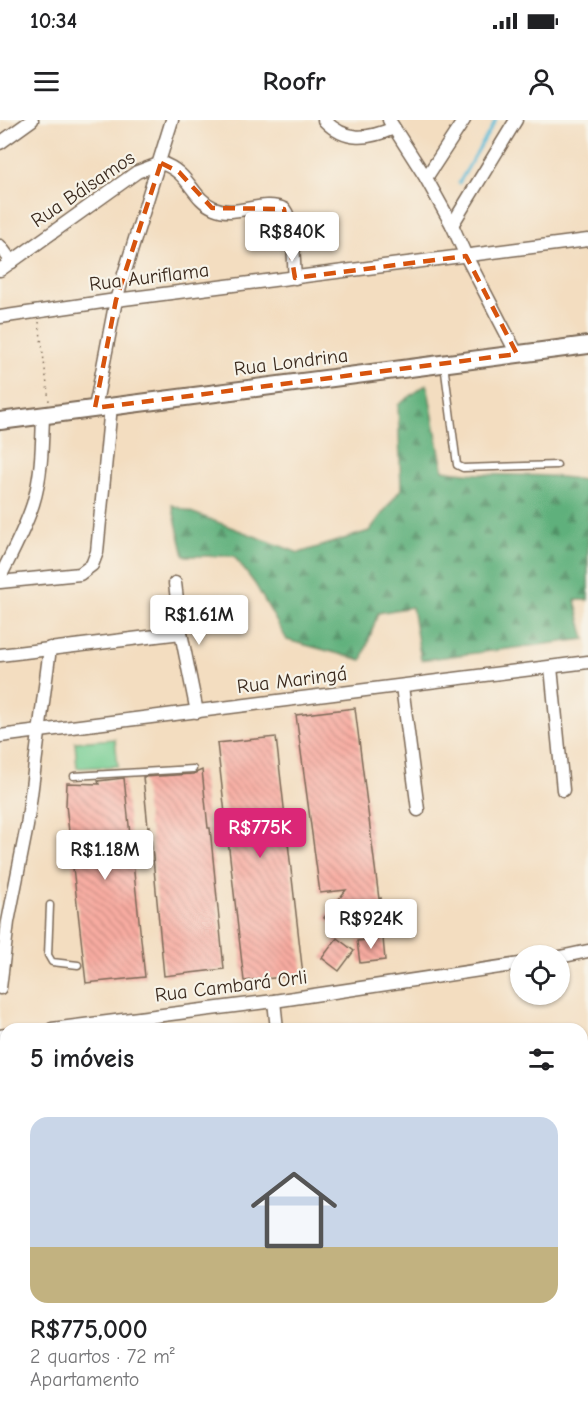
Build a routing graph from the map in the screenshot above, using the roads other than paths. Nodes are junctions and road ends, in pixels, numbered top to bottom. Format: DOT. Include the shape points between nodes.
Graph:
graph roads {
  1 [pos="32,120"];
  2 [pos="172,120"];
  3 [pos="324,120"];
  4 [pos="464,120"];
  5 [pos="516,120"];
  6 [pos="392,124"];
  7 [pos="0,143"];
  8 [pos="160,163"];
  9 [pos="426,178"];
  10 [pos="452,225"];
  11 [pos="588,240"];
  12 [pos="0,246"];
  13 [pos="466,256"];
  14 [pos="12,262"];
  15 [pos="0,270"];
  16 [pos="295,278"];
  17 [pos="116,300"];
  18 [pos="0,317"];
  19 [pos="588,345"];
  20 [pos="517,354"];
  21 [pos="444,363"];
  22 [pos="103,407"];
  23 [pos="47,414"];
  24 [pos="0,421"];
  25 [pos="557,465"];
  26 [pos="0,577"];
  27 [pos="0,582"];
  28 [pos="175,583"];
  29 [pos="181,633"];
  30 [pos="50,648"];
  31 [pos="0,655"];
  32 [pos="588,662"];
  33 [pos="551,667"];
  34 [pos="402,686"];
  35 [pos="197,712"];
  36 [pos="38,732"];
  37 [pos="0,736"];
  38 [pos="193,769"];
  39 [pos="74,776"];
  40 [pos="563,790"];
  41 [pos="418,810"];
  42 [pos="50,906"];
  43 [pos="588,951"];
  44 [pos="570,955"];
  45 [pos="78,965"];
  46 [pos="510,966"];
  47 [pos="0,988"];
  48 [pos="274,1001"];
  49 [pos="100,1023"];
  50 [pos="276,1023"];
  1 -- 7 [label="street"];
  2 -- 8 [label="street"];
  3 -- 6 [label="street" via="340,133 367,138"];
  4 -- 9 [label="street"];
  5 -- 10 [label="street"];
  6 -- 9 [label="street"];
  8 -- 14 [label="street, Rua Bálsamos" via="138,172"];
  8 -- 16 [label="street, Rua Bálsamos" via="179,172 212,208 284,209 290,224"];
  8 -- 17 [label="street"];
  9 -- 10 [label="street"];
  10 -- 13 [label="street"];
  11 -- 13 [label="street, Rua Auriflama"];
  12 -- 14 [label="street"];
  13 -- 16 [label="street, Rua Auriflama"];
  13 -- 20 [label="street"];
  14 -- 15 [label="street, Rua Bálsamos"];
  16 -- 17 [label="street, Rua Auriflama"];
  17 -- 18 [label="street, Rua Auriflama"];
  17 -- 22 [label="street"];
  19 -- 20 [label="street, Rua Londrina"];
  20 -- 21 [label="street, Rua Londrina"];
  21 -- 22 [label="street, Rua Londrina"];
  21 -- 25 [label="lane" via="457,465"];
  22 -- 23 [label="street, Rua Londrina"];
  22 -- 27 [label="street" via="97,552 92,565 80,574"];
  23 -- 24 [label="street, Rua Londrina"];
  23 -- 26 [label="street" via="33,503"];
  28 -- 29 [label="street"];
  29 -- 30 [label="street"];
  29 -- 35 [label="street"];
  30 -- 31 [label="street"];
  30 -- 36 [label="street"];
  32 -- 33 [label="street, Rua Maringá"];
  33 -- 34 [label="street, Rua Maringá"];
  33 -- 40 [label="street"];
  34 -- 35 [label="street, Rua Maringá"];
  34 -- 41 [label="street"];
  35 -- 36 [label="street, Rua Maringá"];
  36 -- 37 [label="street, Rua Maringá"];
  36 -- 47 [label="street"];
  38 -- 39 [label="lane"];
  42 -- 45 [label="lane" via="48,955 52,962"];
  43 -- 44 [label="street"];
  46 -- 48 [label="street, Rua Cambará Orli"];
  48 -- 49 [label="street, Rua Cambará Orli"];
  48 -- 50 [label="street"];
}
